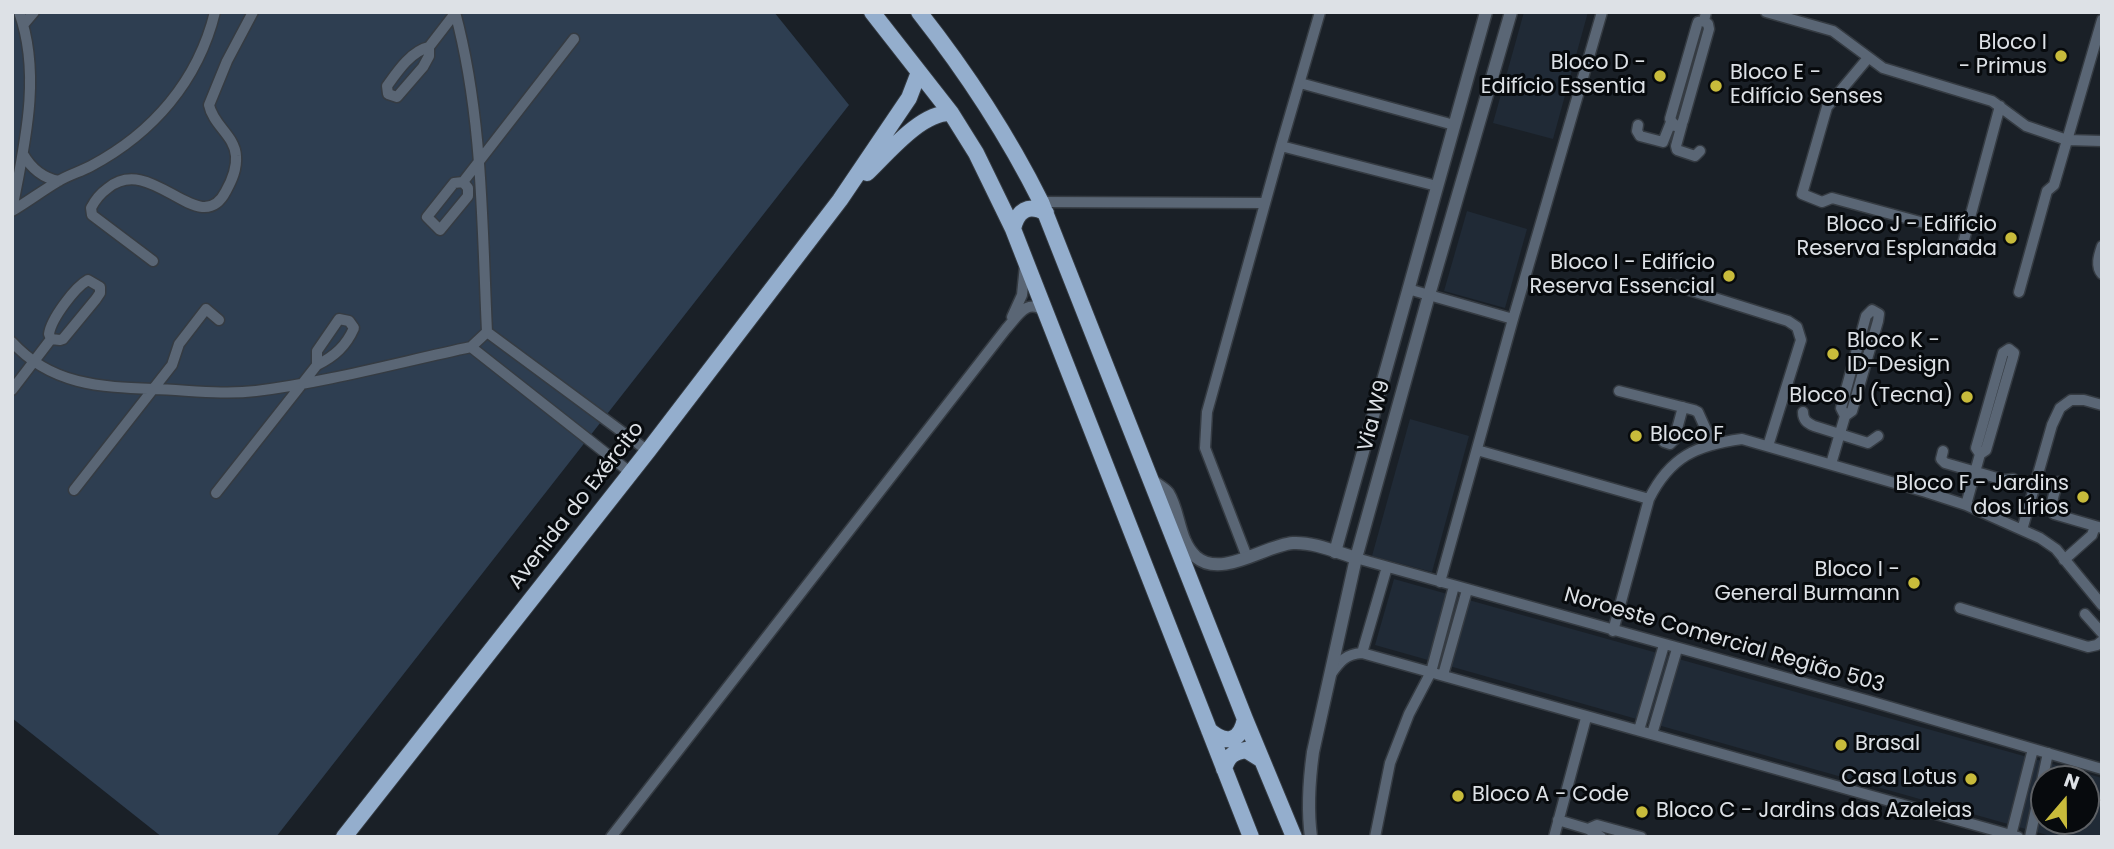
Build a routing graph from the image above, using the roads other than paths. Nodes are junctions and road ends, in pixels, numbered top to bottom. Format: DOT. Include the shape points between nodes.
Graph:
graph roads {
  1 [pos="19,12"];
  2 [pos="34,12"];
  3 [pos="215,12"];
  4 [pos="253,12"];
  5 [pos="872,12"];
  6 [pos="919,12"];
  7 [pos="1320,12"];
  8 [pos="1486,12"];
  9 [pos="1511,12"];
  10 [pos="1602,12"];
  11 [pos="1766,12"];
  12 [pos="455,13"];
  13 [pos="1705,17"];
  14 [pos="2102,20"];
  15 [pos="23,25"];
  16 [pos="574,39"];
  17 [pos="429,47"];
  18 [pos="1868,58"];
  19 [pos="919,72"];
  20 [pos="1300,83"];
  21 [pos="2000,106"];
  22 [pos="951,113"];
  23 [pos="1676,123"];
  24 [pos="1454,125"];
  25 [pos="1638,125"];
  26 [pos="2067,141"];
  27 [pos="2102,141"];
  28 [pos="1281,146"];
  29 [pos="1700,151"];
  30 [pos="23,153"];
  31 [pos="480,162"];
  32 [pos="58,181"];
  33 [pos="463,183"];
  34 [pos="1437,186"];
  35 [pos="840,200"];
  36 [pos="1265,203"];
  37 [pos="1043,208"];
  38 [pos="12,211"];
  39 [pos="1429,213"];
  40 [pos="1451,218"];
  41 [pos="1935,226"];
  42 [pos="1013,229"];
  43 [pos="2102,246"];
  44 [pos="1961,251"];
  45 [pos="153,261"];
  46 [pos="1025,261"];
  47 [pos="2102,274"];
  48 [pos="1670,284"];
  49 [pos="1408,289"];
  50 [pos="2019,292"];
  51 [pos="1429,295"];
  52 [pos="1045,312"];
  53 [pos="1513,319"];
  54 [pos="219,320"];
  55 [pos="1006,329"];
  56 [pos="487,332"];
  57 [pos="1395,336"];
  58 [pos="51,339"];
  59 [pos="12,342"];
  60 [pos="1415,346"];
  61 [pos="471,347"];
  62 [pos="34,362"];
  63 [pos="317,365"];
  64 [pos="303,383"];
  65 [pos="153,389"];
  66 [pos="12,390"];
  67 [pos="1619,391"];
  68 [pos="2102,405"];
  69 [pos="1683,407"];
  70 [pos="1804,412"];
  71 [pos="1845,416"];
  72 [pos="1839,434"];
  73 [pos="1878,436"];
  74 [pos="1664,442"];
  75 [pos="1712,443"];
  76 [pos="1768,446"];
  77 [pos="1477,450"];
  78 [pos="648,451"];
  79 [pos="1943,451"];
  80 [pos="1980,454"];
  81 [pos="1831,464"];
  82 [pos="1975,471"];
  83 [pos="631,473"];
  84 [pos="1150,478"];
  85 [pos="2013,479"];
  86 [pos="2058,482"];
  87 [pos="74,490"];
  88 [pos="216,493"];
  89 [pos="1649,499"];
  90 [pos="1966,505"];
  91 [pos="2098,527"];
  92 [pos="2022,530"];
  93 [pos="1335,552"];
  94 [pos="1247,557"];
  95 [pos="1356,558"];
  96 [pos="2064,560"];
  97 [pos="1387,567"];
  98 [pos="1440,582"];
  99 [pos="1454,586"];
  100 [pos="1466,590"];
  101 [pos="2102,606"];
  102 [pos="1960,608"];
  103 [pos="2085,614"];
  104 [pos="1613,631"];
  105 [pos="2102,633"];
  106 [pos="2102,641"];
  107 [pos="1664,645"];
  108 [pos="1677,649"];
  109 [pos="1362,653"];
  110 [pos="1431,672"];
  111 [pos="1329,676"];
  112 [pos="1443,676"];
  113 [pos="1586,718"];
  114 [pos="1245,719"];
  115 [pos="1209,730"];
  116 [pos="1639,730"];
  117 [pos="1652,734"];
  118 [pos="2033,749"];
  119 [pos="2048,753"];
  120 [pos="1262,760"];
  121 [pos="1224,769"];
  122 [pos="2102,769"];
  123 [pos="1558,820"];
  124 [pos="1587,829"];
  125 [pos="2015,836"];
  126 [pos="344,837"];
  127 [pos="611,837"];
  128 [pos="1251,837"];
  129 [pos="1294,837"];
  130 [pos="1311,837"];
  131 [pos="1375,837"];
  132 [pos="1554,837"];
  133 [pos="1601,837"];
  134 [pos="1641,837"];
  135 [pos="2030,837"];
  1 -- 15 [label="street"];
  2 -- 15 [label="street"];
  3 -- 32 [label="street" via="191,73 156,119 91,166"];
  4 -- 45 [label="street" via="209,105 236,155 236,170 223,196 214,204 197,207 150,181 133,177 115,182 91,208 92,215"];
  5 -- 19 [label="main road"];
  6 -- 37 [label="main road" via="976,87 1016,152"];
  7 -- 20 [label="street"];
  8 -- 24 [label="street, Via W9"];
  9 -- 40 [label="street, Via W9"];
  10 -- 53 [label="street"];
  11 -- 18 [label="street" via="1833,31"];
  12 -- 17 [label="street"];
  12 -- 31 [label="street" via="471,81"];
  13 -- 23 [label="street" via="1697,25"];
  14 -- 26 [label="street"];
  15 -- 30 [label="street" via="29,105"];
  16 -- 31 [label="street"];
  17 -- 17 [label="street" via="419,50 401,68 387,86 388,94 397,97 411,82 429,56"];
  18 -- 21 [label="street" via="1882,68"];
  18 -- 41 [label="street" via="1828,107 1802,194"];
  19 -- 22 [label="main road"];
  19 -- 35 [label="main road, Avenida do Exército" via="909,98"];
  20 -- 24 [label="street"];
  20 -- 28 [label="street"];
  21 -- 26 [label="street" via="2026,125"];
  21 -- 44 [label="street"];
  22 -- 35 [label="main road, Avenida do Exército" via="940,113 919,124"];
  22 -- 42 [label="main road"];
  23 -- 25 [label="street" via="1663,142 1640,136"];
  23 -- 29 [label="street" via="1677,150 1695,156"];
  24 -- 34 [label="street, Via W9"];
  26 -- 27 [label="street"];
  26 -- 50 [label="street" via="2054,185 2047,191"];
  28 -- 34 [label="street"];
  28 -- 36 [label="street"];
  30 -- 32 [label="street" via="35,170"];
  30 -- 38 [label="street"];
  31 -- 33 [label="street"];
  31 -- 56 [label="street"];
  32 -- 38 [label="street"];
  34 -- 39 [label="street, Via W9"];
  35 -- 78 [label="main road, Avenida do Exército"];
  36 -- 37 [label="street"];
  36 -- 94 [label="street" via="1204,428 1205,447"];
  37 -- 42 [label="main road" via="1023,211"];
  37 -- 84 [label="main road"];
  39 -- 40 [label="street" via="1444,212"];
  39 -- 49 [label="street, Via W9"];
  40 -- 51 [label="street, Via W9"];
  42 -- 46 [label="main road"];
  43 -- 47 [label="street" via="2098,260"];
  46 -- 52 [label="main road"];
  46 -- 55 [label="street" via="1022,295"];
  48 -- 76 [label="street" via="1797,327 1801,340"];
  49 -- 51 [label="street"];
  49 -- 57 [label="street, Via W9"];
  51 -- 53 [label="street"];
  51 -- 60 [label="street, Via W9"];
  52 -- 55 [label="street" via="1025,307"];
  52 -- 115 [label="main road"];
  53 -- 77 [label="street"];
  54 -- 65 [label="street" via="206,309"];
  55 -- 127 [label="street"];
  56 -- 61 [label="street"];
  56 -- 78 [label="street"];
  57 -- 60 [label="street" via="1406,346"];
  57 -- 93 [label="street, Via W9"];
  58 -- 58 [label="street" via="51,323 78,289 88,281 100,287 96,299 63,338"];
  58 -- 62 [label="street"];
  59 -- 62 [label="street"];
  60 -- 95 [label="street, Via W9"];
  61 -- 64 [label="street"];
  61 -- 83 [label="street"];
  62 -- 65 [label="street" via="57,376 81,382"];
  62 -- 66 [label="street"];
  63 -- 64 [label="street"];
  64 -- 65 [label="street" via="242,391"];
  64 -- 88 [label="street"];
  65 -- 87 [label="street"];
  67 -- 69 [label="street"];
  68 -- 92 [label="street" via="2071,400 2060,408"];
  69 -- 74 [label="street" via="1674,440"];
  69 -- 75 [label="street" via="1698,412"];
  70 -- 72 [label="street" via="1807,422"];
  71 -- 71 [label="street" via="1852,411 1878,321 1879,314 1872,310 1866,316 1840,408"];
  71 -- 72 [label="street"];
  72 -- 73 [label="street" via="1868,443"];
  72 -- 81 [label="street"];
  75 -- 76 [label="street" via="1742,439"];
  75 -- 89 [label="street" via="1671,465"];
  76 -- 81 [label="street"];
  77 -- 89 [label="street"];
  77 -- 98 [label="street"];
  78 -- 83 [label="main road, Avenida do Exército"];
  79 -- 82 [label="street" via="1942,462"];
  80 -- 80 [label="street" via="1986,450 2014,353 2008,349 2003,352 1976,448"];
  80 -- 82 [label="street"];
  81 -- 90 [label="street"];
  82 -- 85 [label="street"];
  82 -- 90 [label="street"];
  83 -- 126 [label="main road, Avenida do Exército"];
  84 -- 94 [label="street, Noroeste Comercial Região 503" via="1168,493 1186,543 1197,558 1226,565"];
  84 -- 114 [label="main road"];
  86 -- 91 [label="street" via="2054,514"];
  89 -- 104 [label="street"];
  90 -- 92 [label="street"];
  91 -- 96 [label="street"];
  92 -- 96 [label="street" via="2056,549"];
  93 -- 94 [label="street, Noroeste Comercial Região 503" via="1293,543"];
  93 -- 95 [label="street, Noroeste Comercial Região 503"];
  95 -- 97 [label="street, Noroeste Comercial Região 503"];
  95 -- 111 [label="street, Via W9"];
  96 -- 101 [label="street"];
  97 -- 98 [label="street, Noroeste Comercial Região 503"];
  97 -- 109 [label="street"];
  98 -- 99 [label="street, Noroeste Comercial Região 503"];
  99 -- 100 [label="street, Noroeste Comercial Região 503"];
  99 -- 110 [label="street"];
  100 -- 104 [label="street, Noroeste Comercial Região 503"];
  100 -- 112 [label="street"];
  102 -- 106 [label="street" via="2088,647"];
  103 -- 105 [label="street"];
  104 -- 107 [label="street, Noroeste Comercial Região 503"];
  107 -- 108 [label="street, Noroeste Comercial Região 503"];
  107 -- 116 [label="street"];
  108 -- 117 [label="street"];
  108 -- 118 [label="street, Noroeste Comercial Região 503"];
  109 -- 110 [label="street"];
  109 -- 111 [label="street" via="1350,654"];
  110 -- 112 [label="street"];
  110 -- 131 [label="street" via="1390,763"];
  111 -- 130 [label="street, Via W9" via="1308,782"];
  112 -- 113 [label="street"];
  113 -- 116 [label="street"];
  113 -- 123 [label="street"];
  114 -- 115 [label="main road" via="1242,732 1234,738 1225,739"];
  114 -- 120 [label="main road"];
  115 -- 121 [label="main road"];
  116 -- 117 [label="street"];
  117 -- 125 [label="street"];
  118 -- 119 [label="street, Noroeste Comercial Região 503"];
  118 -- 125 [label="street"];
  119 -- 122 [label="street, Noroeste Comercial Região 503"];
  119 -- 135 [label="street"];
  120 -- 121 [label="main road" via="1246,750 1235,752"];
  120 -- 129 [label="main road"];
  121 -- 128 [label="main road"];
  123 -- 124 [label="street"];
  123 -- 132 [label="street"];
  124 -- 133 [label="street"];
  124 -- 134 [label="street" via="1597,825"];
}
